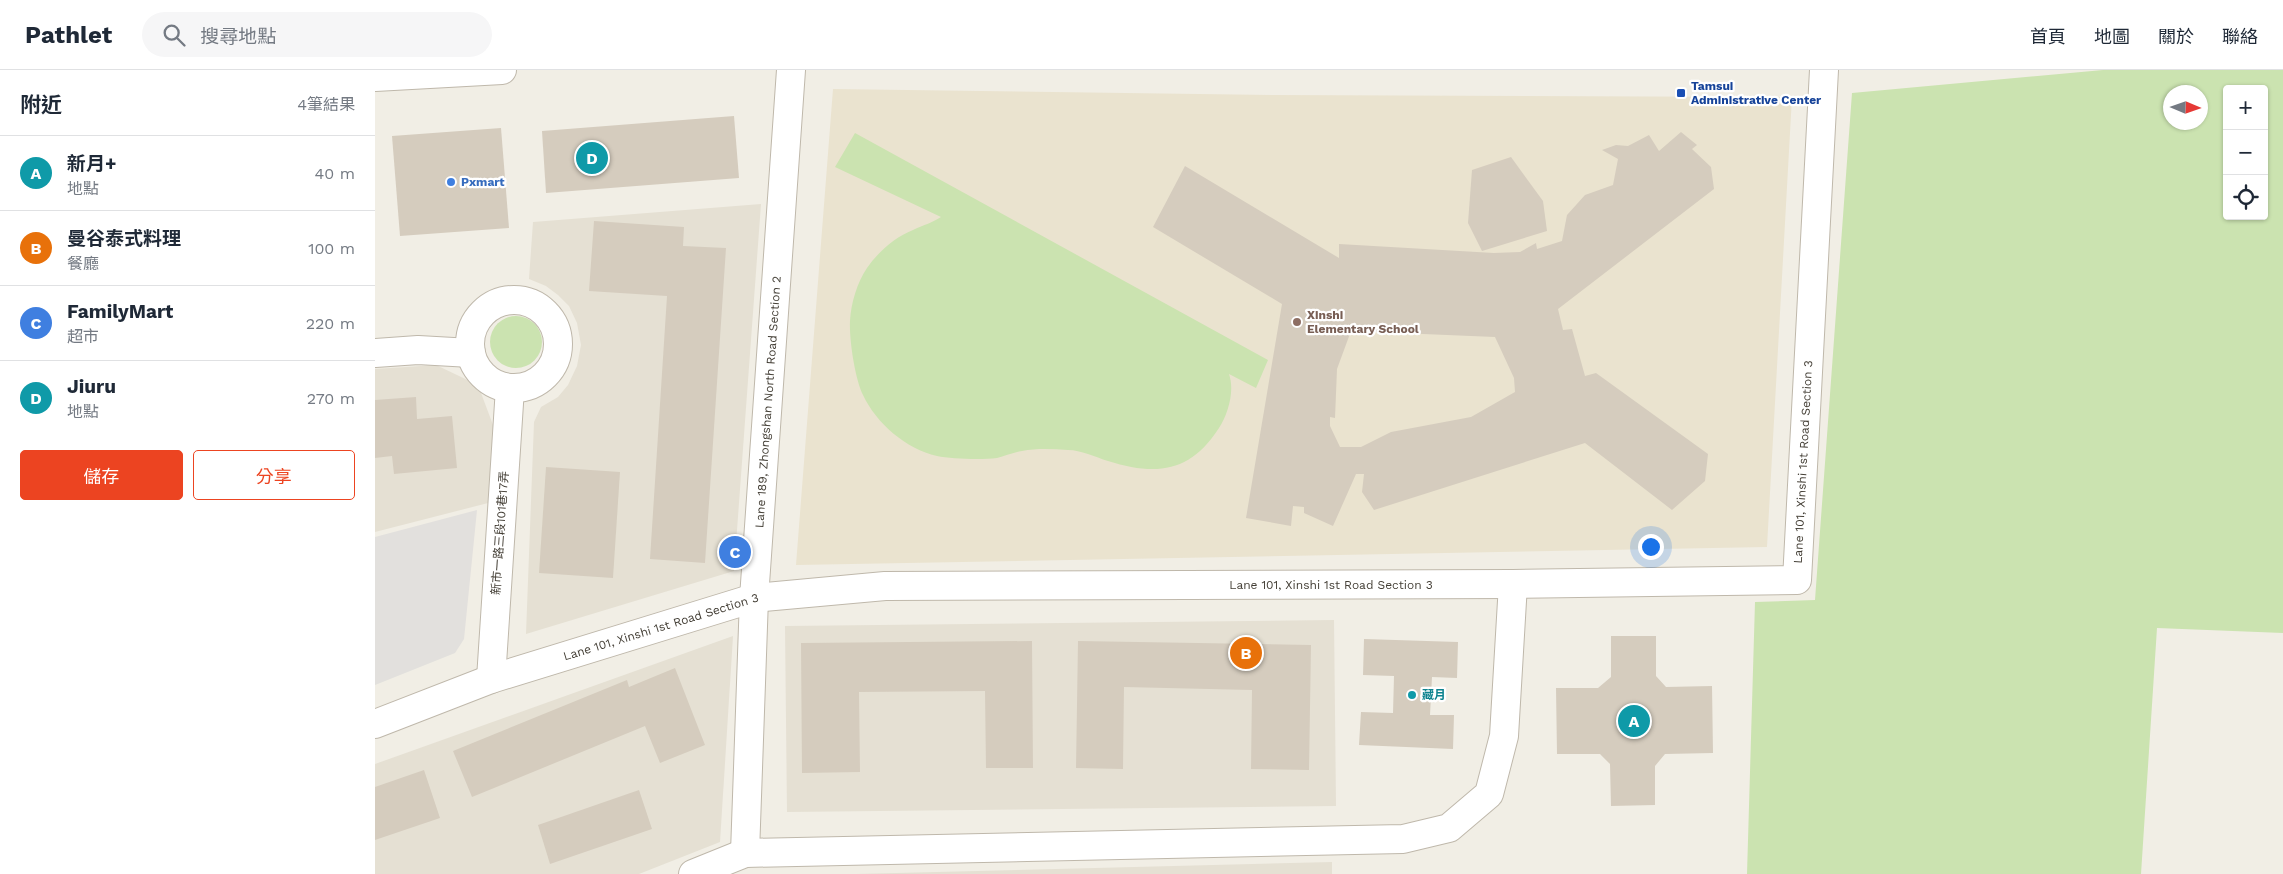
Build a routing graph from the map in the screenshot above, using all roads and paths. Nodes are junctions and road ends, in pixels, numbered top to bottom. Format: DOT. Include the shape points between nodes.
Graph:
graph roads {
  1 [pos="503,70"];
  2 [pos="791,70"];
  3 [pos="1824,70"];
  4 [pos="375,77"];
  5 [pos="375,353"];
  6 [pos="471,353"];
  7 [pos="510,388"];
  8 [pos="1513,584"];
  9 [pos="754,598"];
  10 [pos="491,679"];
  11 [pos="375,724"];
  12 [pos="745,853"];
  13 [pos="693,874"];
  1 -- 4 [label="street"];
  2 -- 9 [label="street, Lane 189, Zhongshan North Road Section 2"];
  3 -- 8 [label="street, Lane 101, Xinshi 1st Road Section 3" via="1797,580"];
  5 -- 6 [label="street" via="418,350"];
  6 -- 7 [label="street" via="485,377"];
  6 -- 7 [label="street" via="470,338 484,311 511,299 527,301 541,308 557,333 555,362 537,382"];
  7 -- 10 [label="street, 新市一路三段101巷17弄"];
  8 -- 9 [label="street, Lane 101, Xinshi 1st Road Section 3" via="885,586"];
  8 -- 12 [label="street" via="1504,736 1489,794 1449,828 1403,839"];
  9 -- 10 [label="street, Lane 101, Xinshi 1st Road Section 3"];
  9 -- 12 [label="street, Lane 189, Zhongshan North Road Section 2"];
  10 -- 11 [label="street, Lane 101, Xinshi 1st Road Section 3"];
  12 -- 13 [label="street"];
}
